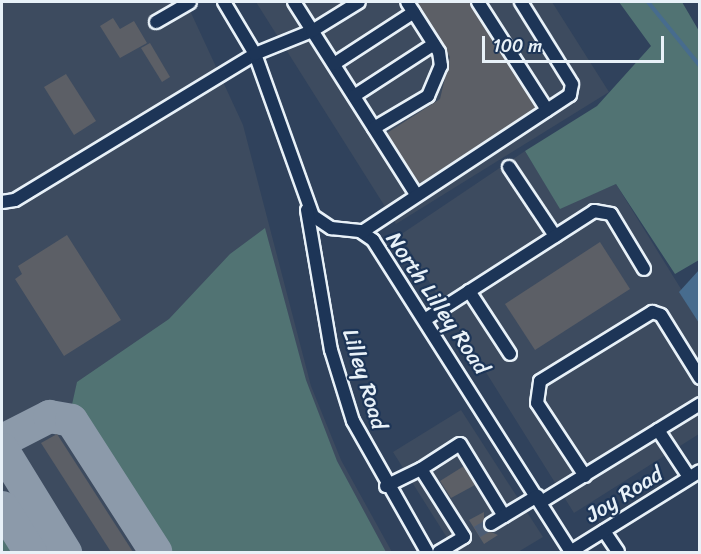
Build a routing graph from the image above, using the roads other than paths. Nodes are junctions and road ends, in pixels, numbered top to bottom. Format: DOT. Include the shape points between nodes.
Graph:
graph roads {
  1 [pos="190,2"];
  2 [pos="224,2"];
  3 [pos="294,2"];
  4 [pos="359,2"];
  5 [pos="478,2"];
  6 [pos="521,2"];
  7 [pos="410,7"];
  8 [pos="156,22"];
  9 [pos="312,31"];
  10 [pos="434,44"];
  11 [pos="255,54"];
  12 [pos="334,64"];
  13 [pos="354,96"];
  14 [pos="547,110"];
  15 [pos="374,128"];
  16 [pos="509,167"];
  17 [pos="416,194"];
  18 [pos="2,202"];
  19 [pos="305,203"];
  20 [pos="362,232"];
  21 [pos="555,236"];
  22 [pos="644,269"];
  23 [pos="469,291"];
  24 [pos="426,319"];
  25 [pos="510,354"];
  26 [pos="699,378"];
  27 [pos="699,404"];
  28 [pos="658,430"];
  29 [pos="421,469"];
  30 [pos="694,474"];
  31 [pos="585,476"];
  32 [pos="386,486"];
  33 [pos="539,499"];
  34 [pos="504,516"];
  35 [pos="492,524"];
  36 [pos="604,531"];
  37 [pos="477,532"];
  38 [pos="464,537"];
  39 [pos="427,552"];
  40 [pos="439,552"];
  41 [pos="570,552"];
  42 [pos="618,552"];
  1 -- 8 [label="street"];
  2 -- 11 [label="street, North Lilley Road"];
  3 -- 9 [label="street"];
  4 -- 9 [label="street"];
  5 -- 14 [label="street"];
  6 -- 14 [label="street" via="572,84 570,95"];
  7 -- 10 [label="street"];
  7 -- 12 [label="street"];
  9 -- 11 [label="street"];
  9 -- 12 [label="street"];
  10 -- 13 [label="street"];
  10 -- 15 [label="street" via="442,60 434,89"];
  11 -- 18 [label="street" via="15,200"];
  11 -- 19 [label="street, North Lilley Road"];
  12 -- 13 [label="street"];
  13 -- 15 [label="street"];
  14 -- 17 [label="street"];
  15 -- 17 [label="street"];
  16 -- 21 [label="street"];
  17 -- 20 [label="street"];
  19 -- 20 [label="street, North Lilley Road" via="324,225"];
  19 -- 32 [label="street, Lilley Road" via="340,382"];
  20 -- 24 [label="street, North Lilley Road"];
  21 -- 22 [label="street" via="604,210"];
  21 -- 23 [label="street"];
  23 -- 24 [label="street"];
  23 -- 25 [label="street"];
  24 -- 33 [label="street, North Lilley Road"];
  26 -- 31 [label="street" via="661,315 652,312 540,381 537,403"];
  27 -- 28 [label="street"];
  28 -- 30 [label="street"];
  28 -- 31 [label="street"];
  29 -- 32 [label="street"];
  29 -- 34 [label="street" via="460,444"];
  29 -- 38 [label="street"];
  30 -- 36 [label="street, Joy Road"];
  31 -- 33 [label="street"];
  32 -- 39 [label="street, Lilley Road"];
  33 -- 34 [label="street"];
  33 -- 41 [label="street, North Lilley Road"];
  34 -- 35 [label="street"];
  36 -- 41 [label="street, Joy Road"];
  36 -- 42 [label="street"];
  37 -- 38 [label="street"];
  38 -- 40 [label="street"];
}
